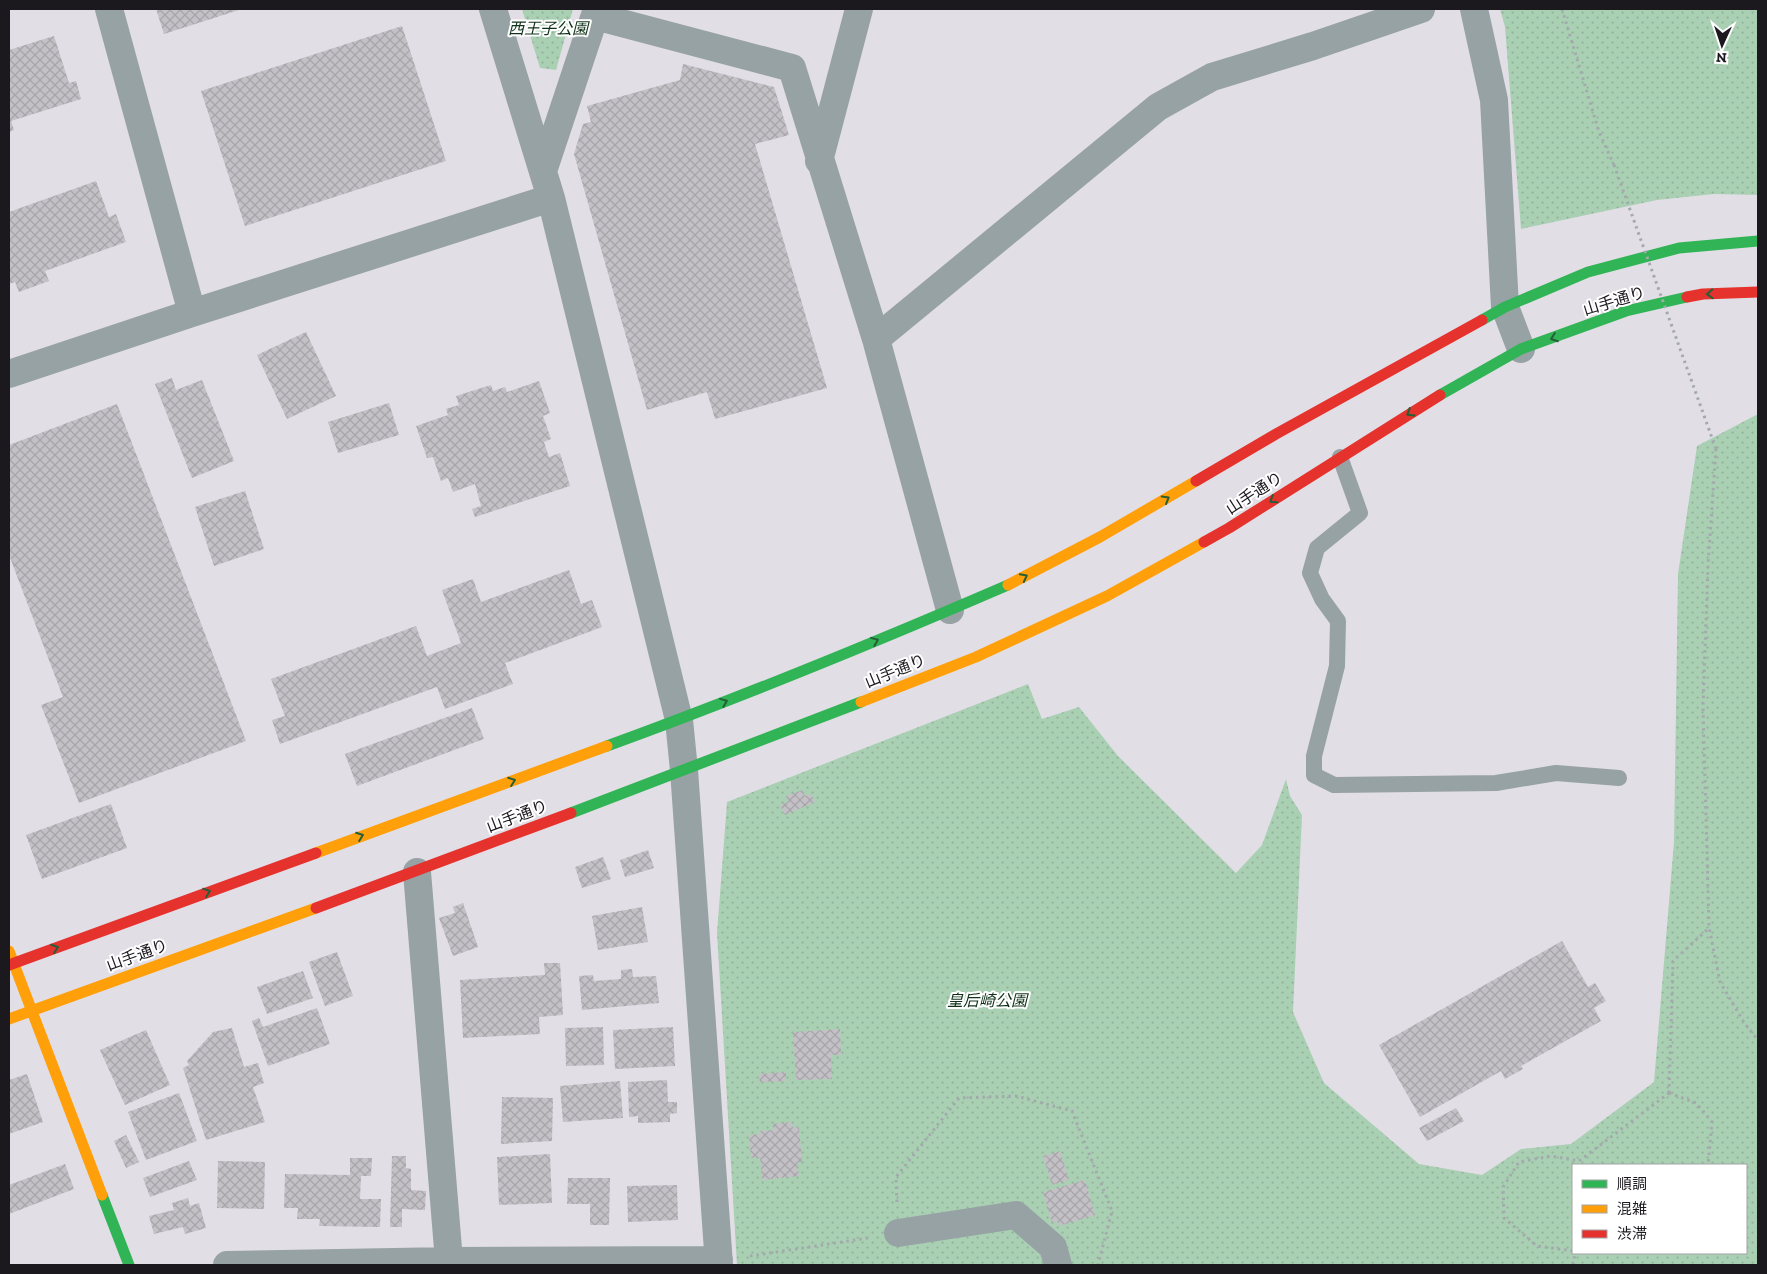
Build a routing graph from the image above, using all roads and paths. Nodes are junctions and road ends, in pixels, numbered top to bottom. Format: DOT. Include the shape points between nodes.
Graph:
graph roads {
  1 [pos="109,9"];
  2 [pos="493,9"];
  3 [pos="859,9"];
  4 [pos="1421,9"];
  5 [pos="1474,9"];
  6 [pos="1562,9"];
  7 [pos="596,13"];
  8 [pos="819,161"];
  9 [pos="544,171"];
  10 [pos="551,198"];
  11 [pos="1758,240"];
  12 [pos="1758,292"];
  13 [pos="1505,307"];
  14 [pos="192,313"];
  15 [pos="876,339"];
  16 [pos="1521,349"];
  17 [pos="9,374"];
  18 [pos="1340,456"];
  19 [pos="950,610"];
  20 [pos="679,720"];
  21 [pos="684,770"];
  22 [pos="1618,778"];
  23 [pos="418,872"];
  24 [pos="1710,927"];
  25 [pos="9,951"];
  26 [pos="11,964"];
  27 [pos="33,1010"];
  28 [pos="9,1019"];
  29 [pos="1758,1040"];
  30 [pos="1669,1093"];
  31 [pos="1708,1164"];
  32 [pos="898,1233"];
  33 [pos="1572,1252"];
  34 [pos="449,1260"];
  35 [pos="719,1263"];
  36 [pos="129,1265"];
  37 [pos="227,1265"];
  38 [pos="1058,1265"];
  39 [pos="1098,1265"];
  1 -- 14 [label="street"];
  2 -- 9 [label="street"];
  3 -- 8 [label="street"];
  4 -- 15 [label="street" via="1212,77 1158,106"];
  5 -- 13 [label="street" via="1494,100"];
  6 -- 24 [label="path, bridge" via="1599,132 1614,165 1716,449 1703,707"];
  7 -- 8 [label="street" via="792,68"];
  7 -- 9 [label="street"];
  8 -- 15 [label="street"];
  9 -- 10 [label="street"];
  10 -- 14 [label="street"];
  10 -- 20 [label="street"];
  11 -- 13 [label="street, 山手通り" via="1679,248 1616,264 1588,272"];
  12 -- 16 [label="street, 山手通り, one-way" via="1703,294 1626,311"];
  13 -- 16 [label="street"];
  19 -- 13 [label="street, 山手通り, one-way" via="1021,579 1100,537 1276,434"];
  14 -- 17 [label="street"];
  15 -- 19 [label="street"];
  16 -- 18 [label="street, 山手通り, one-way"];
  18 -- 21 [label="street, 山手通り, one-way" via="1229,528 1107,596 976,657"];
  18 -- 22 [label="lane" via="1360,513 1318,548 1310,573 1322,599 1338,621 1338,666 1314,756 1314,776 1334,785 1496,783 1556,773"];
  20 -- 19 [label="street, 山手通り, one-way"];
  20 -- 21 [label="street"];
  26 -- 20 [label="street, 山手通り, one-way"];
  21 -- 23 [label="street, 山手通り"];
  21 -- 35 [label="street"];
  23 -- 27 [label="street, 山手通り"];
  23 -- 34 [label="street"];
  24 -- 29 [label="path" via="1720,982"];
  24 -- 30 [label="path" via="1673,961"];
  25 -- 26 [label="street"];
  26 -- 27 [label="street"];
  27 -- 28 [label="street, 山手通り"];
  27 -- 36 [label="street"];
  30 -- 31 [label="path" via="1696,1103 1712,1122"];
  30 -- 33 [label="path" via="1579,1161 1550,1156 1519,1162 1503,1187 1504,1218 1537,1246"];
  32 -- 35 [label="path"];
  32 -- 38 [label="street" via="1016,1215 1053,1247"];
  32 -- 39 [label="path" via="896,1177 959,1098 1016,1096 1072,1111 1112,1211"];
  34 -- 35 [label="street"];
  34 -- 37 [label="street"];
}
